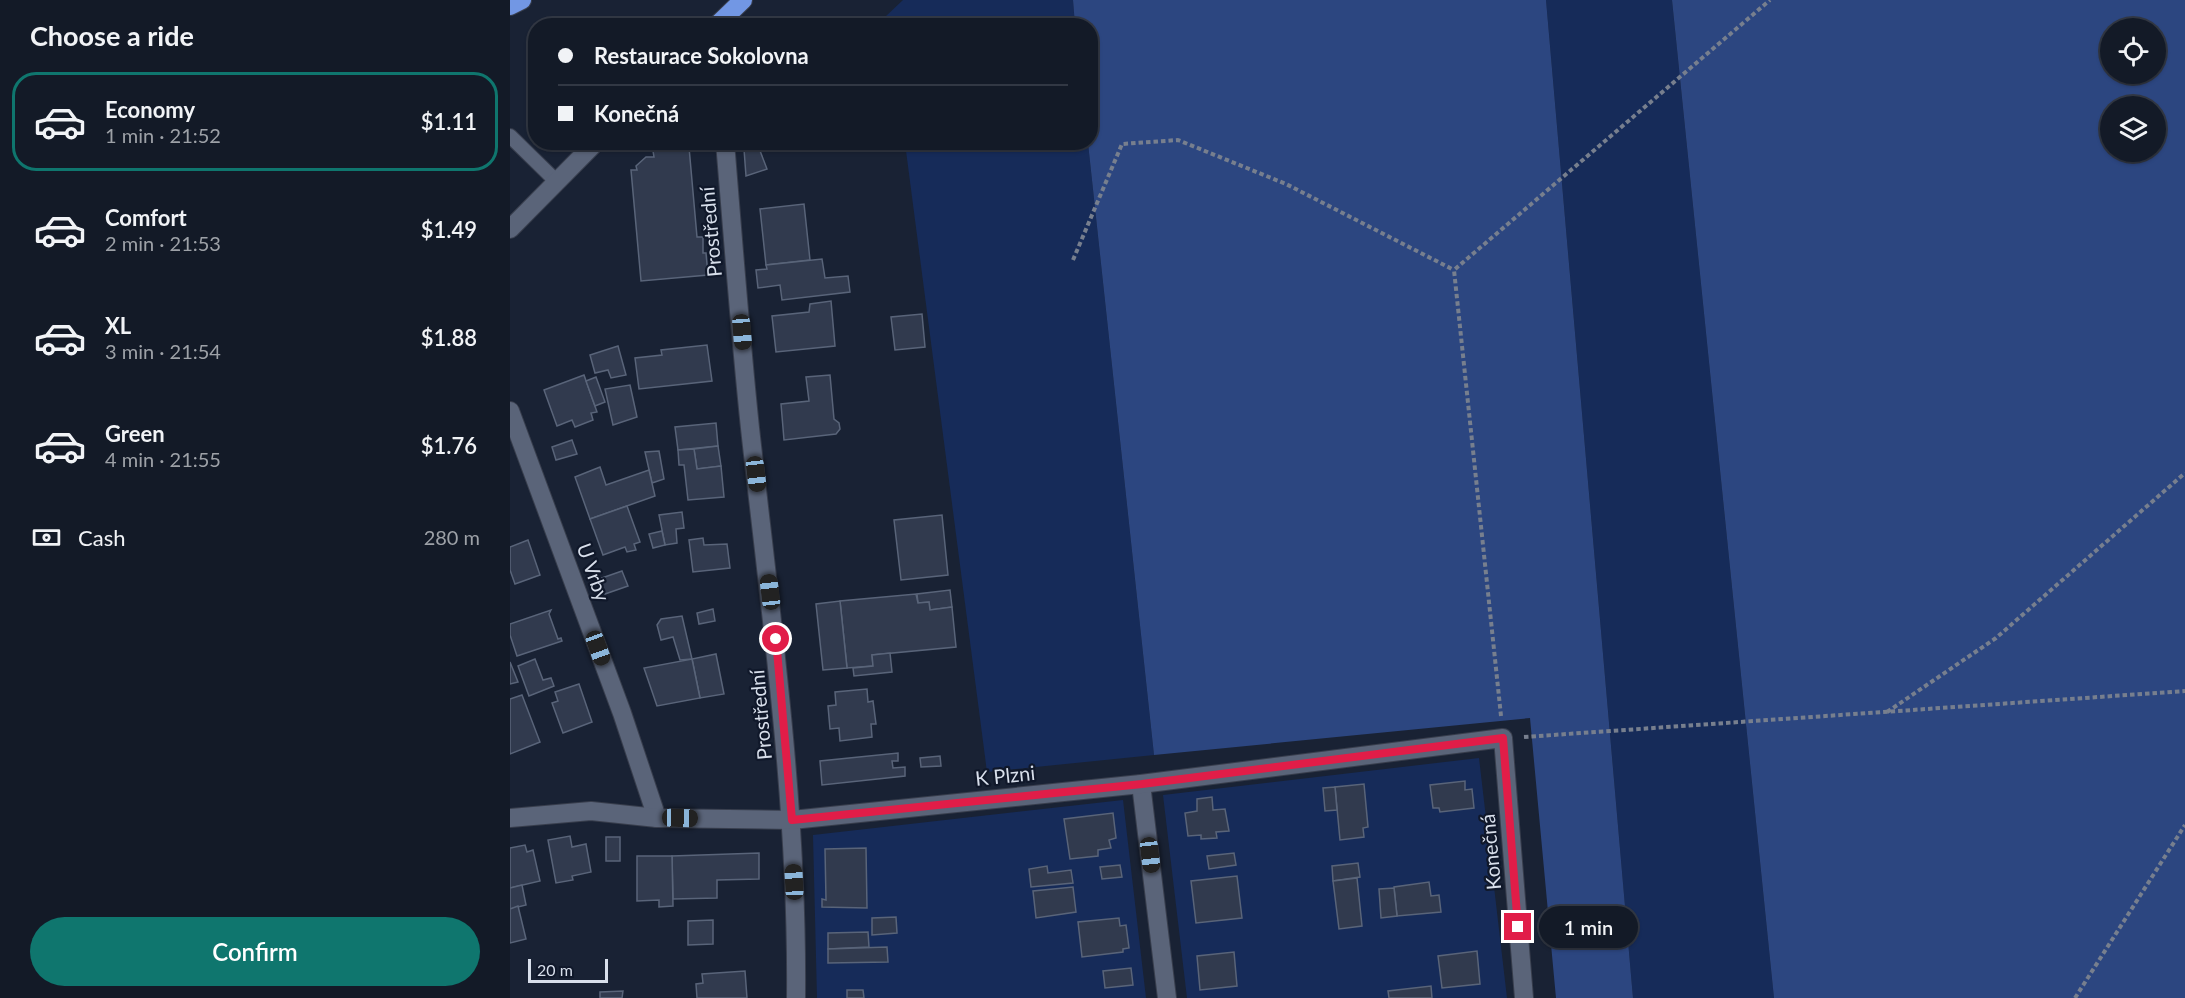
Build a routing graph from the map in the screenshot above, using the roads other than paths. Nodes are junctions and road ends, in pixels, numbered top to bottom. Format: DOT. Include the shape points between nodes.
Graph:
graph roads {
  1 [pos="522,0"];
  2 [pos="743,0"];
  3 [pos="510,6"];
  4 [pos="724,18"];
  5 [pos="510,136"];
  6 [pos="588,150"];
  7 [pos="726,150"];
  8 [pos="557,182"];
  9 [pos="510,229"];
  10 [pos="510,411"];
  11 [pos="1503,738"];
  12 [pos="1142,784"];
  13 [pos="510,818"];
  14 [pos="657,818"];
  15 [pos="792,820"];
  16 [pos="796,998"];
  17 [pos="1167,998"];
  18 [pos="1524,998"];
  1 -- 3 [label="highway"];
  2 -- 4 [label="highway"];
  5 -- 8 [label="lane"];
  6 -- 8 [label="street"];
  7 -- 15 [label="street, Prostřední" via="750,427 781,686"];
  8 -- 9 [label="street"];
  10 -- 14 [label="street, U Vrby"];
  11 -- 12 [label="street, K Plzni"];
  11 -- 18 [label="street, Konečná"];
  12 -- 15 [label="street, K Plzni"];
  12 -- 17 [label="street"];
  13 -- 14 [label="street, K Plzni" via="591,811"];
  14 -- 15 [label="street, K Plzni"];
  15 -- 16 [label="street, Prostřední"];
}
